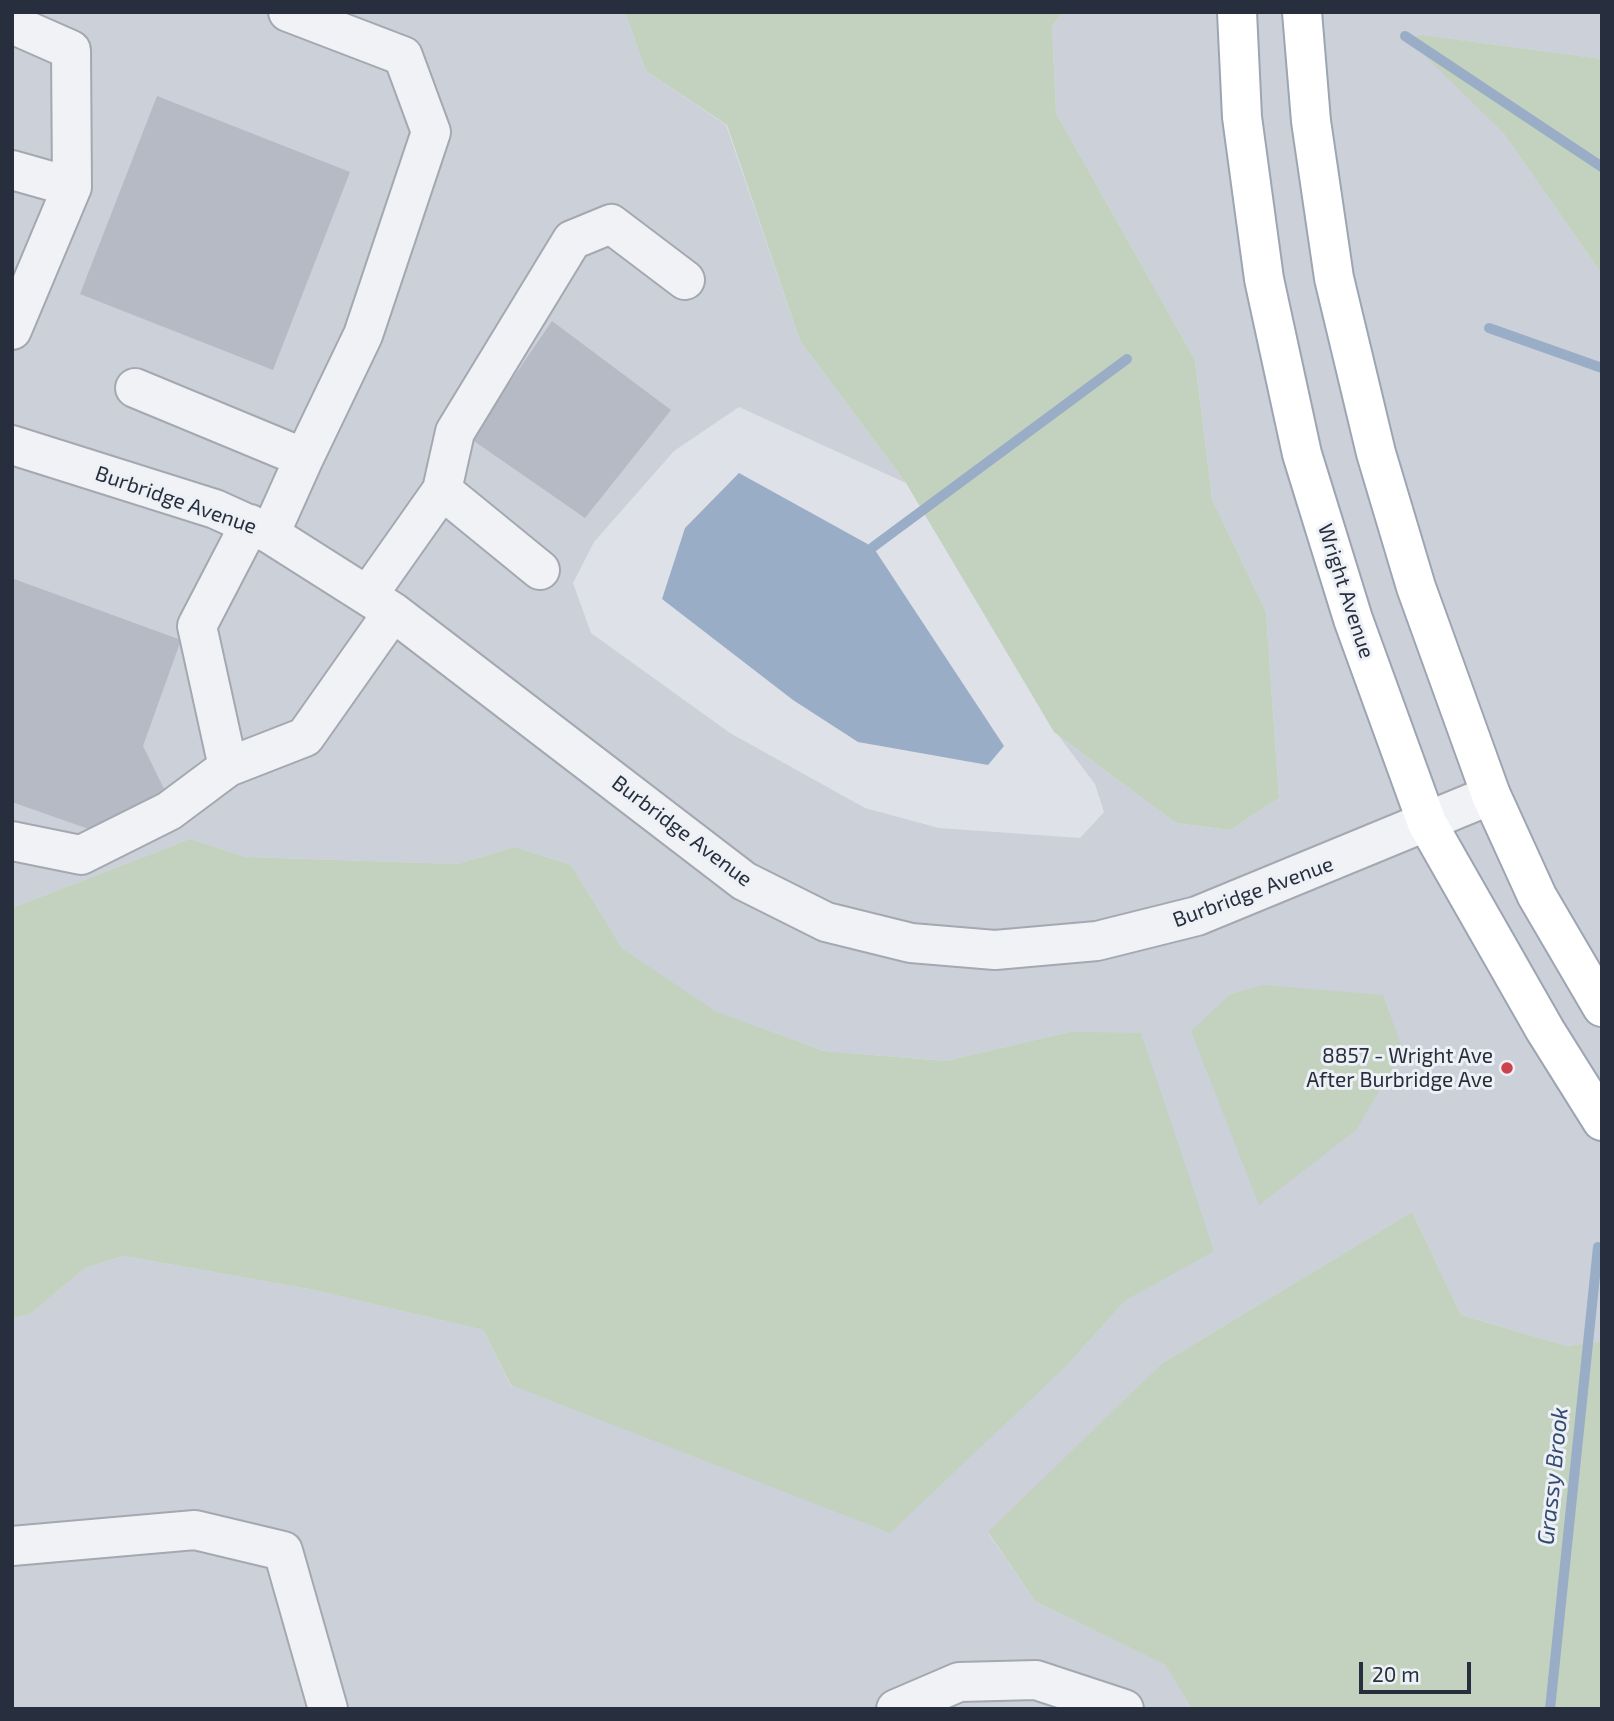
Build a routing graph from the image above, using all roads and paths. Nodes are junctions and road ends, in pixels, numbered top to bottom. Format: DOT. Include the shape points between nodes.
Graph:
graph roads {
  1 [pos="288,12"];
  2 [pos="1237,12"];
  3 [pos="1302,12"];
  4 [pos="12,24"];
  5 [pos="12,170"];
  6 [pos="72,187"];
  7 [pos="685,280"];
  8 [pos="12,330"];
  9 [pos="135,388"];
  10 [pos="12,445"];
  11 [pos="304,458"];
  12 [pos="442,490"];
  13 [pos="260,529"];
  14 [pos="540,570"];
  15 [pos="381,604"];
  16 [pos="228,767"];
  17 [pos="1491,796"];
  18 [pos="1427,823"];
  19 [pos="12,841"];
  20 [pos="1602,1007"];
  21 [pos="1602,1121"];
  22 [pos="12,1546"];
  23 [pos="328,1709"];
  24 [pos="896,1709"];
  25 [pos="1124,1709"];
  1 -- 11 [label="street" via="403,56 431,132 363,335"];
  2 -- 18 [label="main road, Wright Avenue" via="1242,117 1264,279 1302,454 1353,620"];
  3 -- 17 [label="main road" via="1311,121 1334,278 1369,426 1416,587"];
  4 -- 6 [label="street" via="71,50"];
  5 -- 6 [label="street"];
  6 -- 8 [label="street"];
  7 -- 12 [label="street" via="611,224 572,240 455,432"];
  9 -- 11 [label="street"];
  10 -- 13 [label="street, Burbridge Avenue" via="215,509"];
  11 -- 13 [label="street"];
  12 -- 14 [label="street"];
  12 -- 15 [label="street"];
  13 -- 15 [label="street, Burbridge Avenue"];
  13 -- 16 [label="street" via="197,625"];
  15 -- 16 [label="street" via="305,737"];
  15 -- 18 [label="street, Burbridge Avenue" via="744,881 826,922 911,943 995,950 1097,941 1197,916"];
  16 -- 19 [label="street" via="169,811 81,855"];
  17 -- 18 [label="street, Burbridge Avenue"];
  17 -- 20 [label="main road" via="1537,896"];
  18 -- 21 [label="main road, Wright Avenue"];
  22 -- 23 [label="street" via="195,1530 283,1551"];
  24 -- 25 [label="street" via="959,1682 1036,1680"];
}
